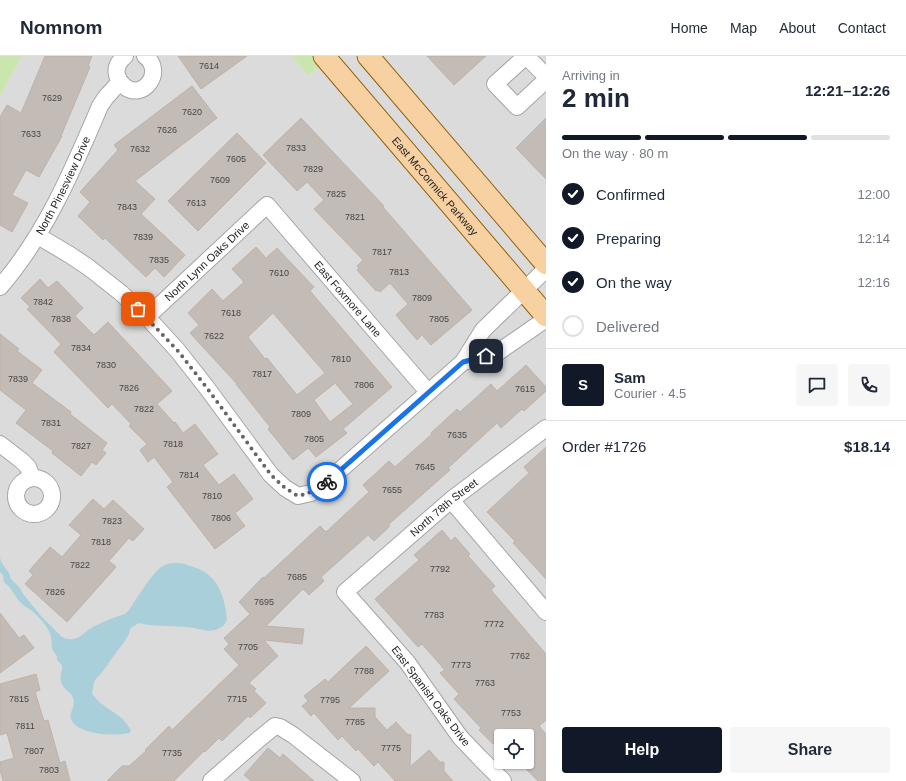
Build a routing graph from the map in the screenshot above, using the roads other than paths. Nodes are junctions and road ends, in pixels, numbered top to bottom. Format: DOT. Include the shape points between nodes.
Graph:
graph roads {
  1 [pos="125,56"];
  2 [pos="145,56"];
  3 [pos="324,56"];
  4 [pos="368,56"];
  5 [pos="526,56"];
  6 [pos="546,76"];
  7 [pos="546,80"];
  8 [pos="120,82"];
  9 [pos="267,205"];
  10 [pos="38,236"];
  11 [pos="546,264"];
  12 [pos="546,269"];
  13 [pos="0,287"];
  14 [pos="523,290"];
  15 [pos="147,317"];
  16 [pos="546,318"];
  17 [pos="463,362"];
  18 [pos="428,392"];
  19 [pos="546,428"];
  20 [pos="0,444"];
  21 [pos="32,478"];
  22 [pos="451,500"];
  23 [pos="345,592"];
  24 [pos="546,612"];
  25 [pos="211,781"];
  26 [pos="352,781"];
  27 [pos="503,781"];
  1 -- 8 [label="street" via="117,67 116,73"];
  2 -- 8 [label="street" via="154,70 151,81 143,89 137,90 126,88"];
  3 -- 14 [label="main road, East McCormick Parkway"];
  4 -- 11 [label="main road"];
  5 -- 6 [label="street"];
  5 -- 7 [label="street" via="495,84 517,107"];
  8 -- 10 [label="street, North Pinesview Drive" via="100,106 72,172"];
  9 -- 15 [label="street, North Lynn Oaks Drive"];
  9 -- 18 [label="street, East Foxmore Lane"];
  10 -- 13 [label="street, North Pinesview Drive"];
  10 -- 15 [label="street" via="88,267"];
  12 -- 14 [label="street"];
  14 -- 16 [label="main road, East McCormick Parkway"];
  14 -- 17 [label="street" via="483,330"];
  15 -- 18 [label="street" via="178,351 271,475 298,496 311,493 322,486"];
  16 -- 17 [label="street" via="497,353"];
  17 -- 18 [label="street"];
  19 -- 22 [label="street, North 78th Street"];
  20 -- 21 [label="street" via="28,467"];
  22 -- 23 [label="street, North 78th Street"];
  22 -- 24 [label="street"];
  23 -- 27 [label="street, East Spanish Oaks Drive" via="407,662 460,737"];
  25 -- 26 [label="street" via="275,726 293,735"];
}
